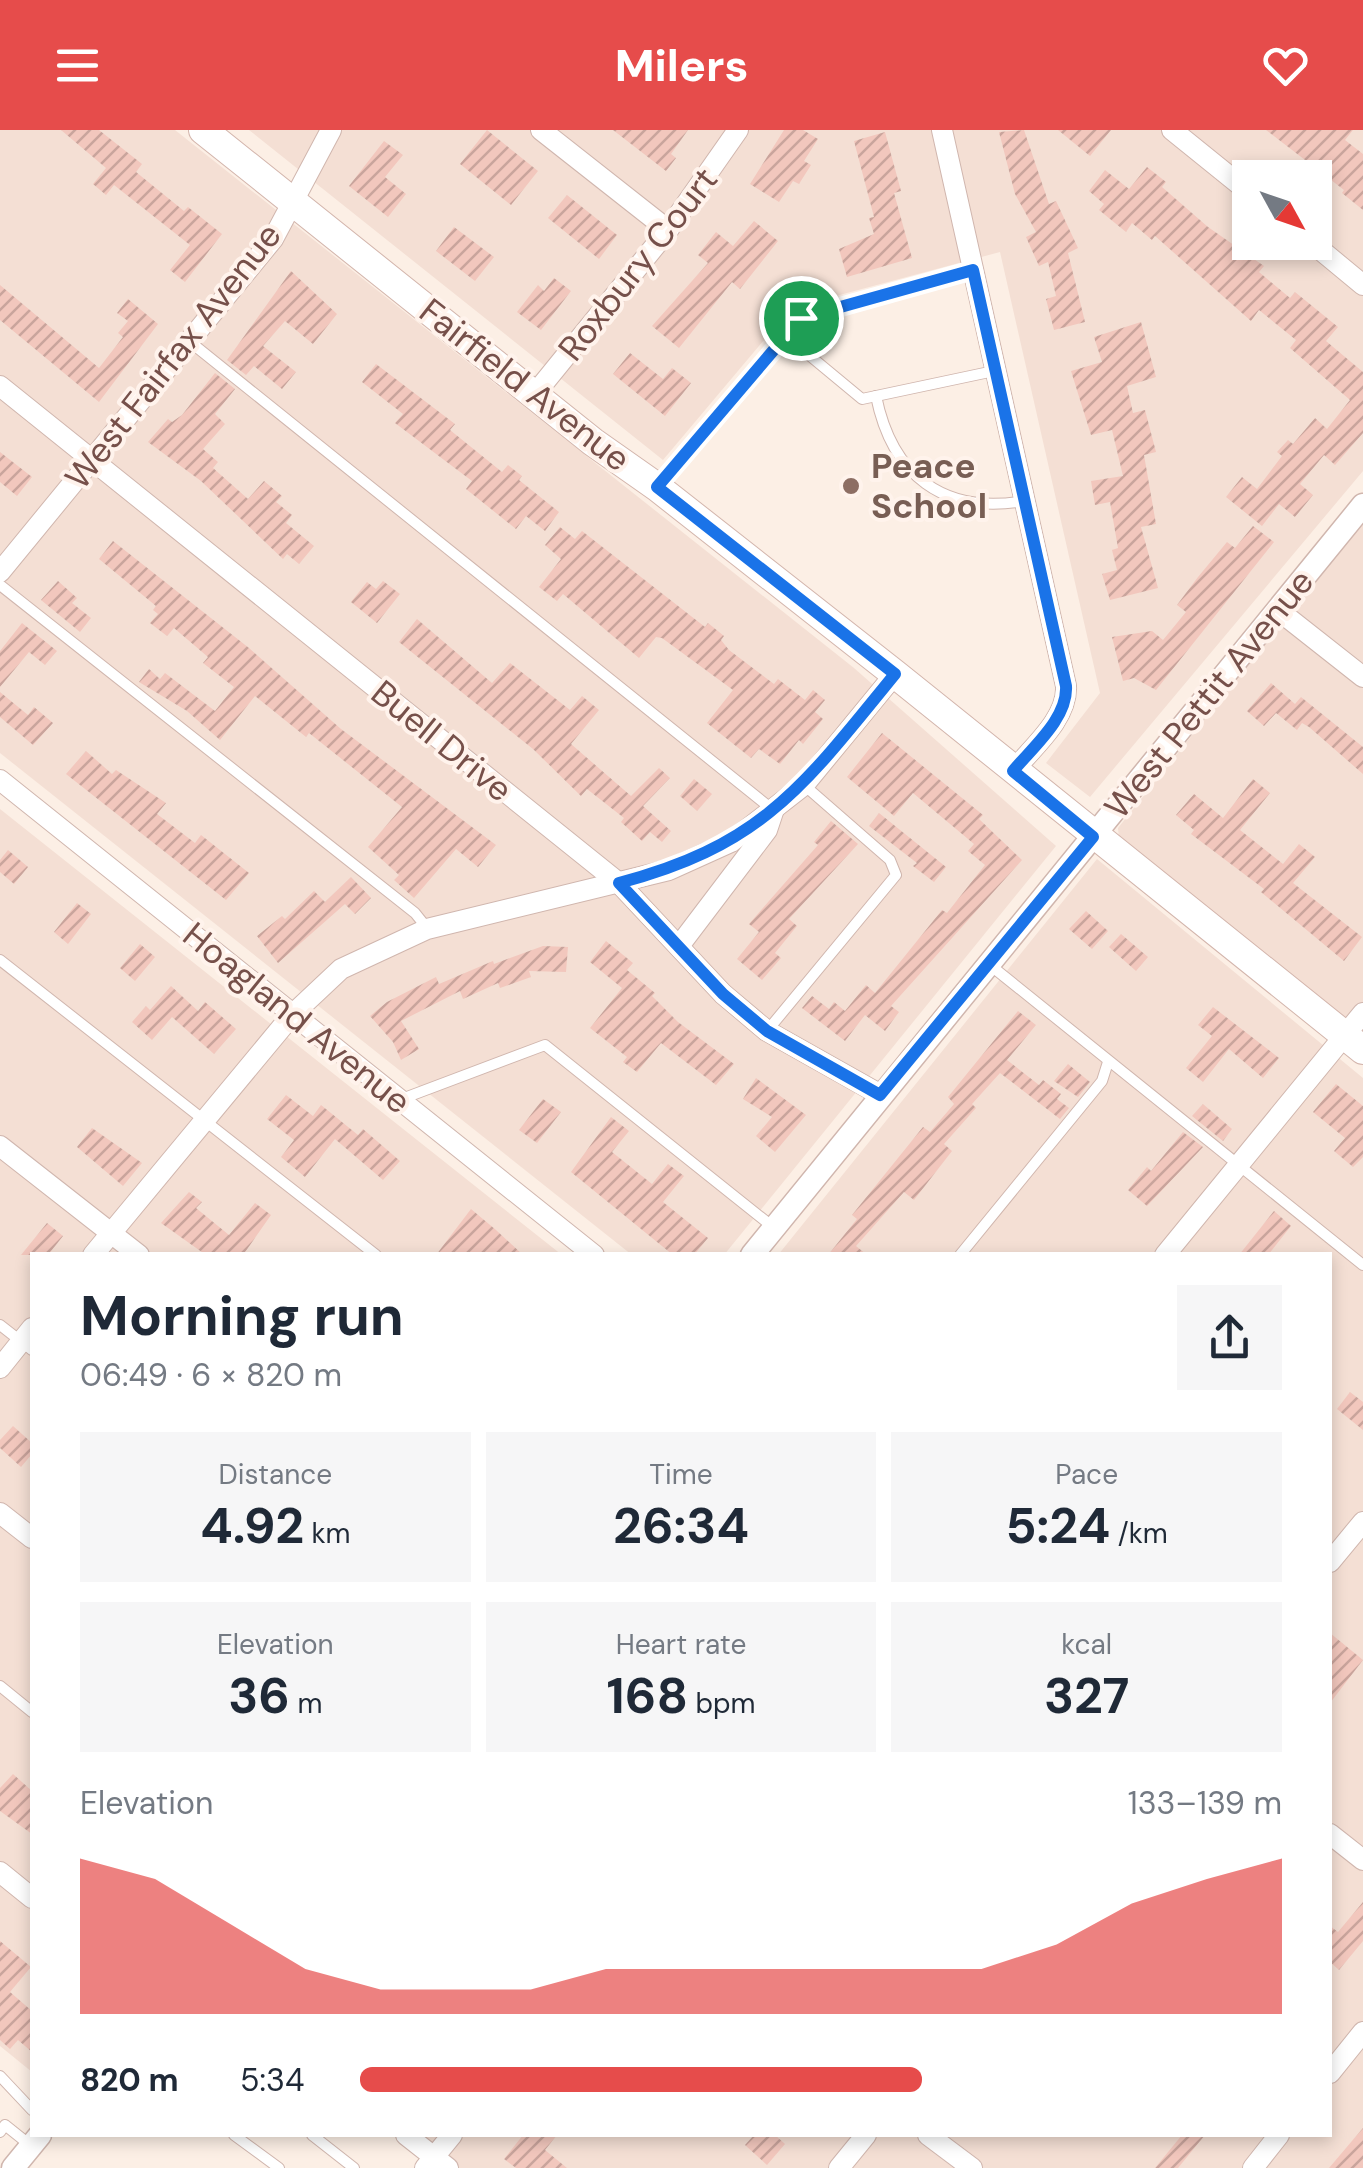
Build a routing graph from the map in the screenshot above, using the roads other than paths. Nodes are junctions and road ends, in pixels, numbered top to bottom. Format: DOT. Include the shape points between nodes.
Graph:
graph roads {
  1 [pos="202,130"];
  2 [pos="331,130"];
  3 [pos="540,130"];
  4 [pos="738,130"];
  5 [pos="942,130"];
  6 [pos="1172,130"];
  7 [pos="1232,179"];
  8 [pos="293,199"];
  9 [pos="668,230"];
  10 [pos="1332,259"];
  11 [pos="973,270"];
  12 [pos="1363,285"];
  13 [pos="786,336"];
  14 [pos="189,341"];
  15 [pos="994,371"];
  16 [pos="0,386"];
  17 [pos="534,395"];
  18 [pos="876,396"];
  19 [pos="92,459"];
  20 [pos="657,487"];
  21 [pos="1024,501"];
  22 [pos="1363,505"];
  23 [pos="0,572"];
  24 [pos="0,585"];
  25 [pos="1278,610"];
  26 [pos="895,674"];
  27 [pos="1363,677"];
  28 [pos="1013,771"];
  29 [pos="0,780"];
  30 [pos="804,786"];
  31 [pos="774,810"];
  32 [pos="1093,837"];
  33 [pos="619,883"];
  34 [pos="427,929"];
  35 [pos="679,946"];
  36 [pos="0,960"];
  37 [pos="989,964"];
  38 [pos="1363,1013"];
  39 [pos="292,1015"];
  40 [pos="767,1031"];
  41 [pos="1354,1043"];
  42 [pos="1108,1062"];
  43 [pos="880,1095"];
  44 [pos="399,1100"];
  45 [pos="204,1120"];
  46 [pos="0,1146"];
  47 [pos="1238,1165"];
  48 [pos="774,1228"];
  49 [pos="111,1233"];
  50 [pos="95,1252"];
  51 [pos="135,1252"];
  52 [pos="372,1252"];
  53 [pos="590,1252"];
  54 [pos="754,1252"];
  55 [pos="962,1252"];
  56 [pos="1167,1252"];
  57 [pos="1363,1265"];
  58 [pos="0,1324"];
  59 [pos="29,1340"];
  60 [pos="0,1368"];
  61 [pos="0,1513"];
  62 [pos="1363,1522"];
  63 [pos="30,1536"];
  64 [pos="1332,1560"];
  65 [pos="0,1686"];
  66 [pos="30,1710"];
  67 [pos="1332,1836"];
  68 [pos="1363,1860"];
  69 [pos="0,1872"];
  70 [pos="30,1896"];
  71 [pos="1363,2032"];
  72 [pos="1332,2071"];
  73 [pos="0,2076"];
  74 [pos="30,2108"];
  75 [pos="0,2132"];
  76 [pos="237,2137"];
  77 [pos="315,2137"];
  78 [pos="408,2137"];
  79 [pos="451,2137"];
  80 [pos="864,2137"];
  81 [pos="931,2137"];
  82 [pos="1278,2137"];
  83 [pos="35,2140"];
  84 [pos="436,2164"];
  85 [pos="13,2168"];
  86 [pos="279,2168"];
  87 [pos="354,2168"];
  88 [pos="839,2168"];
  89 [pos="972,2168"];
  90 [pos="1253,2168"];
  1 -- 8 [label="main road, Fairfield Avenue"];
  2 -- 8 [label="street, West Fairfax Avenue"];
  3 -- 9 [label="street"];
  4 -- 9 [label="street, Roxbury Court"];
  5 -- 11 [label="street"];
  6 -- 7 [label="street"];
  8 -- 14 [label="street, West Fairfax Avenue" via="273,239"];
  8 -- 17 [label="main road, Fairfield Avenue"];
  9 -- 17 [label="street, Roxbury Court"];
  10 -- 12 [label="street"];
  11 -- 13 [label="lane" via="801,318"];
  11 -- 15 [label="street"];
  13 -- 18 [label="lane" via="862,399"];
  13 -- 20 [label="lane"];
  14 -- 19 [label="street, West Fairfax Avenue"];
  14 -- 31 [label="lane"];
  15 -- 18 [label="lane"];
  15 -- 21 [label="street"];
  16 -- 19 [label="street, Buell Drive"];
  17 -- 20 [label="main road, Fairfield Avenue"];
  18 -- 21 [label="lane" via="891,448 934,488 960,503"];
  19 -- 23 [label="street, West Fairfax Avenue"];
  19 -- 33 [label="street, Buell Drive"];
  20 -- 26 [label="main road, Fairfield Avenue"];
  21 -- 28 [label="street" via="1067,701"];
  22 -- 25 [label="street, West Pettit Avenue"];
  24 -- 34 [label="lane"];
  25 -- 27 [label="street"];
  25 -- 32 [label="street, West Pettit Avenue"];
  26 -- 28 [label="main road, Fairfield Avenue"];
  26 -- 30 [label="street"];
  28 -- 32 [label="main road, Fairfield Avenue"];
  29 -- 39 [label="street, Hoagland Avenue"];
  30 -- 31 [label="street"];
  30 -- 40 [label="lane" via="890,860 896,875"];
  31 -- 33 [label="street" via="731,842"];
  31 -- 35 [label="street" via="767,830"];
  32 -- 37 [label="street, West Pettit Avenue"];
  32 -- 41 [label="main road, Fairfield Avenue"];
  33 -- 34 [label="street"];
  33 -- 35 [label="street, Buell Drive"];
  34 -- 39 [label="street" via="342,970"];
  35 -- 40 [label="street, Buell Drive"];
  36 -- 45 [label="lane"];
  37 -- 42 [label="lane"];
  37 -- 43 [label="street, West Pettit Avenue"];
  38 -- 41 [label="street"];
  39 -- 44 [label="street, Hoagland Avenue"];
  39 -- 45 [label="street"];
  40 -- 43 [label="street, Buell Drive"];
  41 -- 47 [label="street"];
  42 -- 47 [label="lane"];
  42 -- 55 [label="lane" via="1102,1081"];
  43 -- 48 [label="street, West Pettit Avenue"];
  44 -- 48 [label="lane" via="545,1045"];
  44 -- 53 [label="street, Hoagland Avenue"];
  45 -- 49 [label="street"];
  45 -- 52 [label="lane"];
  46 -- 49 [label="street"];
  47 -- 56 [label="street"];
  47 -- 57 [label="lane"];
  48 -- 54 [label="street, West Pettit Avenue"];
  49 -- 50 [label="street"];
  49 -- 51 [label="street"];
  58 -- 59 [label="lane"];
  59 -- 60 [label="street"];
  61 -- 63 [label="street"];
  62 -- 64 [label="street"];
  65 -- 66 [label="lane"];
  67 -- 68 [label="street"];
  69 -- 70 [label="street"];
  71 -- 72 [label="street"];
  73 -- 74 [label="lane"];
  75 -- 83 [label="lane" via="6,2125"];
  76 -- 86 [label="lane"];
  77 -- 87 [label="lane"];
  78 -- 84 [label="street"];
  79 -- 84 [label="street"];
  80 -- 88 [label="street"];
  81 -- 89 [label="street"];
  82 -- 90 [label="street"];
  83 -- 85 [label="street"];
}
